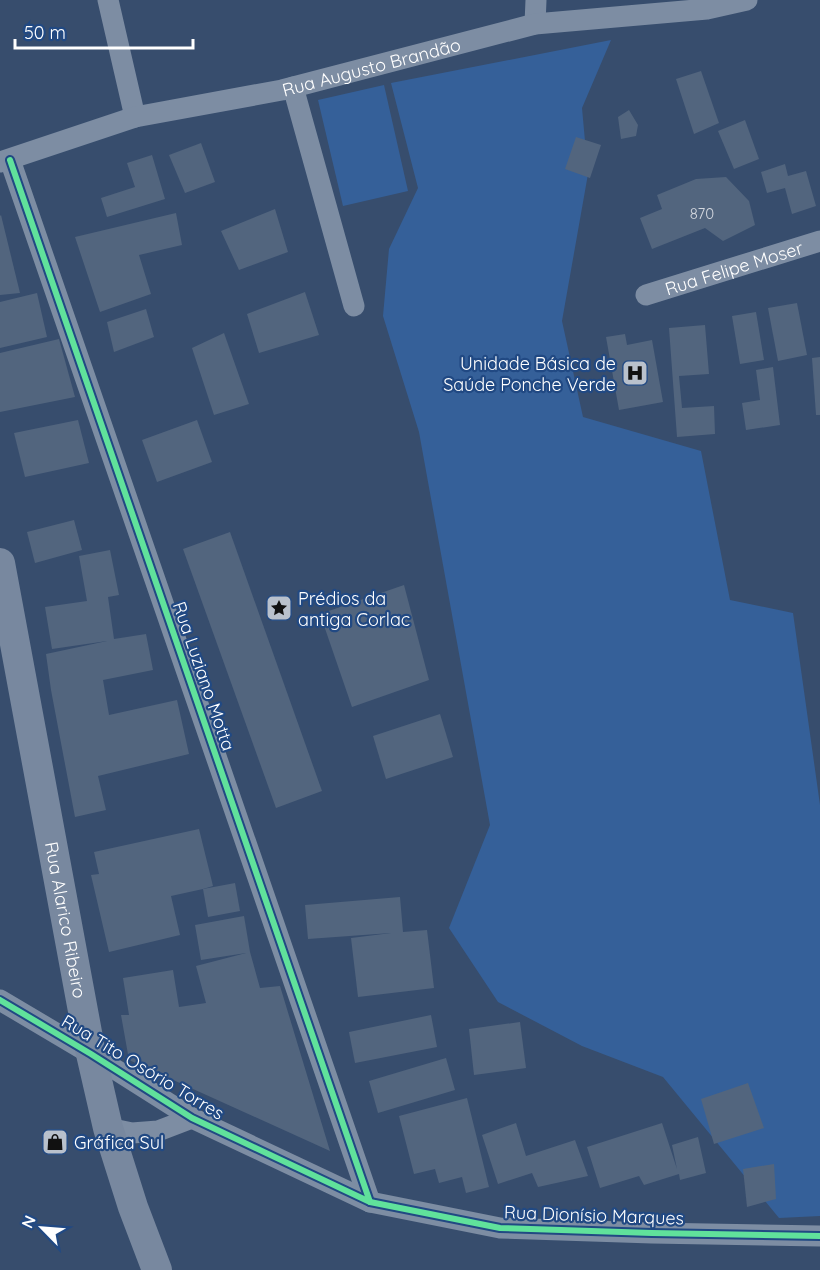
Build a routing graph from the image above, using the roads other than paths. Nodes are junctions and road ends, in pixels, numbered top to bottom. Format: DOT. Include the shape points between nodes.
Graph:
graph roads {
  1 [pos="108,0"];
  2 [pos="536,0"];
  3 [pos="747,0"];
  4 [pos="535,24"];
  5 [pos="292,87"];
  6 [pos="135,117"];
  7 [pos="5,161"];
  8 [pos="820,241"];
  9 [pos="646,296"];
  10 [pos="354,306"];
  11 [pos="1,571"];
  12 [pos="0,1000"];
  13 [pos="91,1054"];
  14 [pos="192,1118"];
  15 [pos="108,1128"];
  16 [pos="370,1202"];
  17 [pos="820,1236"];
  18 [pos="157,1270"];
  1 -- 6 [label="street"];
  2 -- 4 [label="street"];
  3 -- 4 [label="street, Rua Augusto Brandão" via="707,9"];
  4 -- 5 [label="street, Rua Augusto Brandão"];
  5 -- 6 [label="street, Rua Augusto Brandão"];
  5 -- 10 [label="street"];
  6 -- 7 [label="street, Rua Augusto Brandão"];
  7 -- 16 [label="street, Rua Luziano Motta"];
  8 -- 9 [label="street, Rua Felipe Moser"];
  11 -- 13 [label="main road, Rua Alarico Ribeiro"];
  12 -- 13 [label="street, Rua Tito Osório Torres"];
  13 -- 14 [label="street, Rua Tito Osório Torres"];
  13 -- 15 [label="main road, Rua Alarico Ribeiro"];
  14 -- 15 [label="street, Rua Tito Osório Torres" via="158,1131 132,1133"];
  14 -- 16 [label="street, Rua Tito Osório Torres"];
  15 -- 18 [label="main road, Rua Alarico Ribeiro"];
  16 -- 17 [label="street, Rua Dionísio Marques" via="500,1228"];
}
